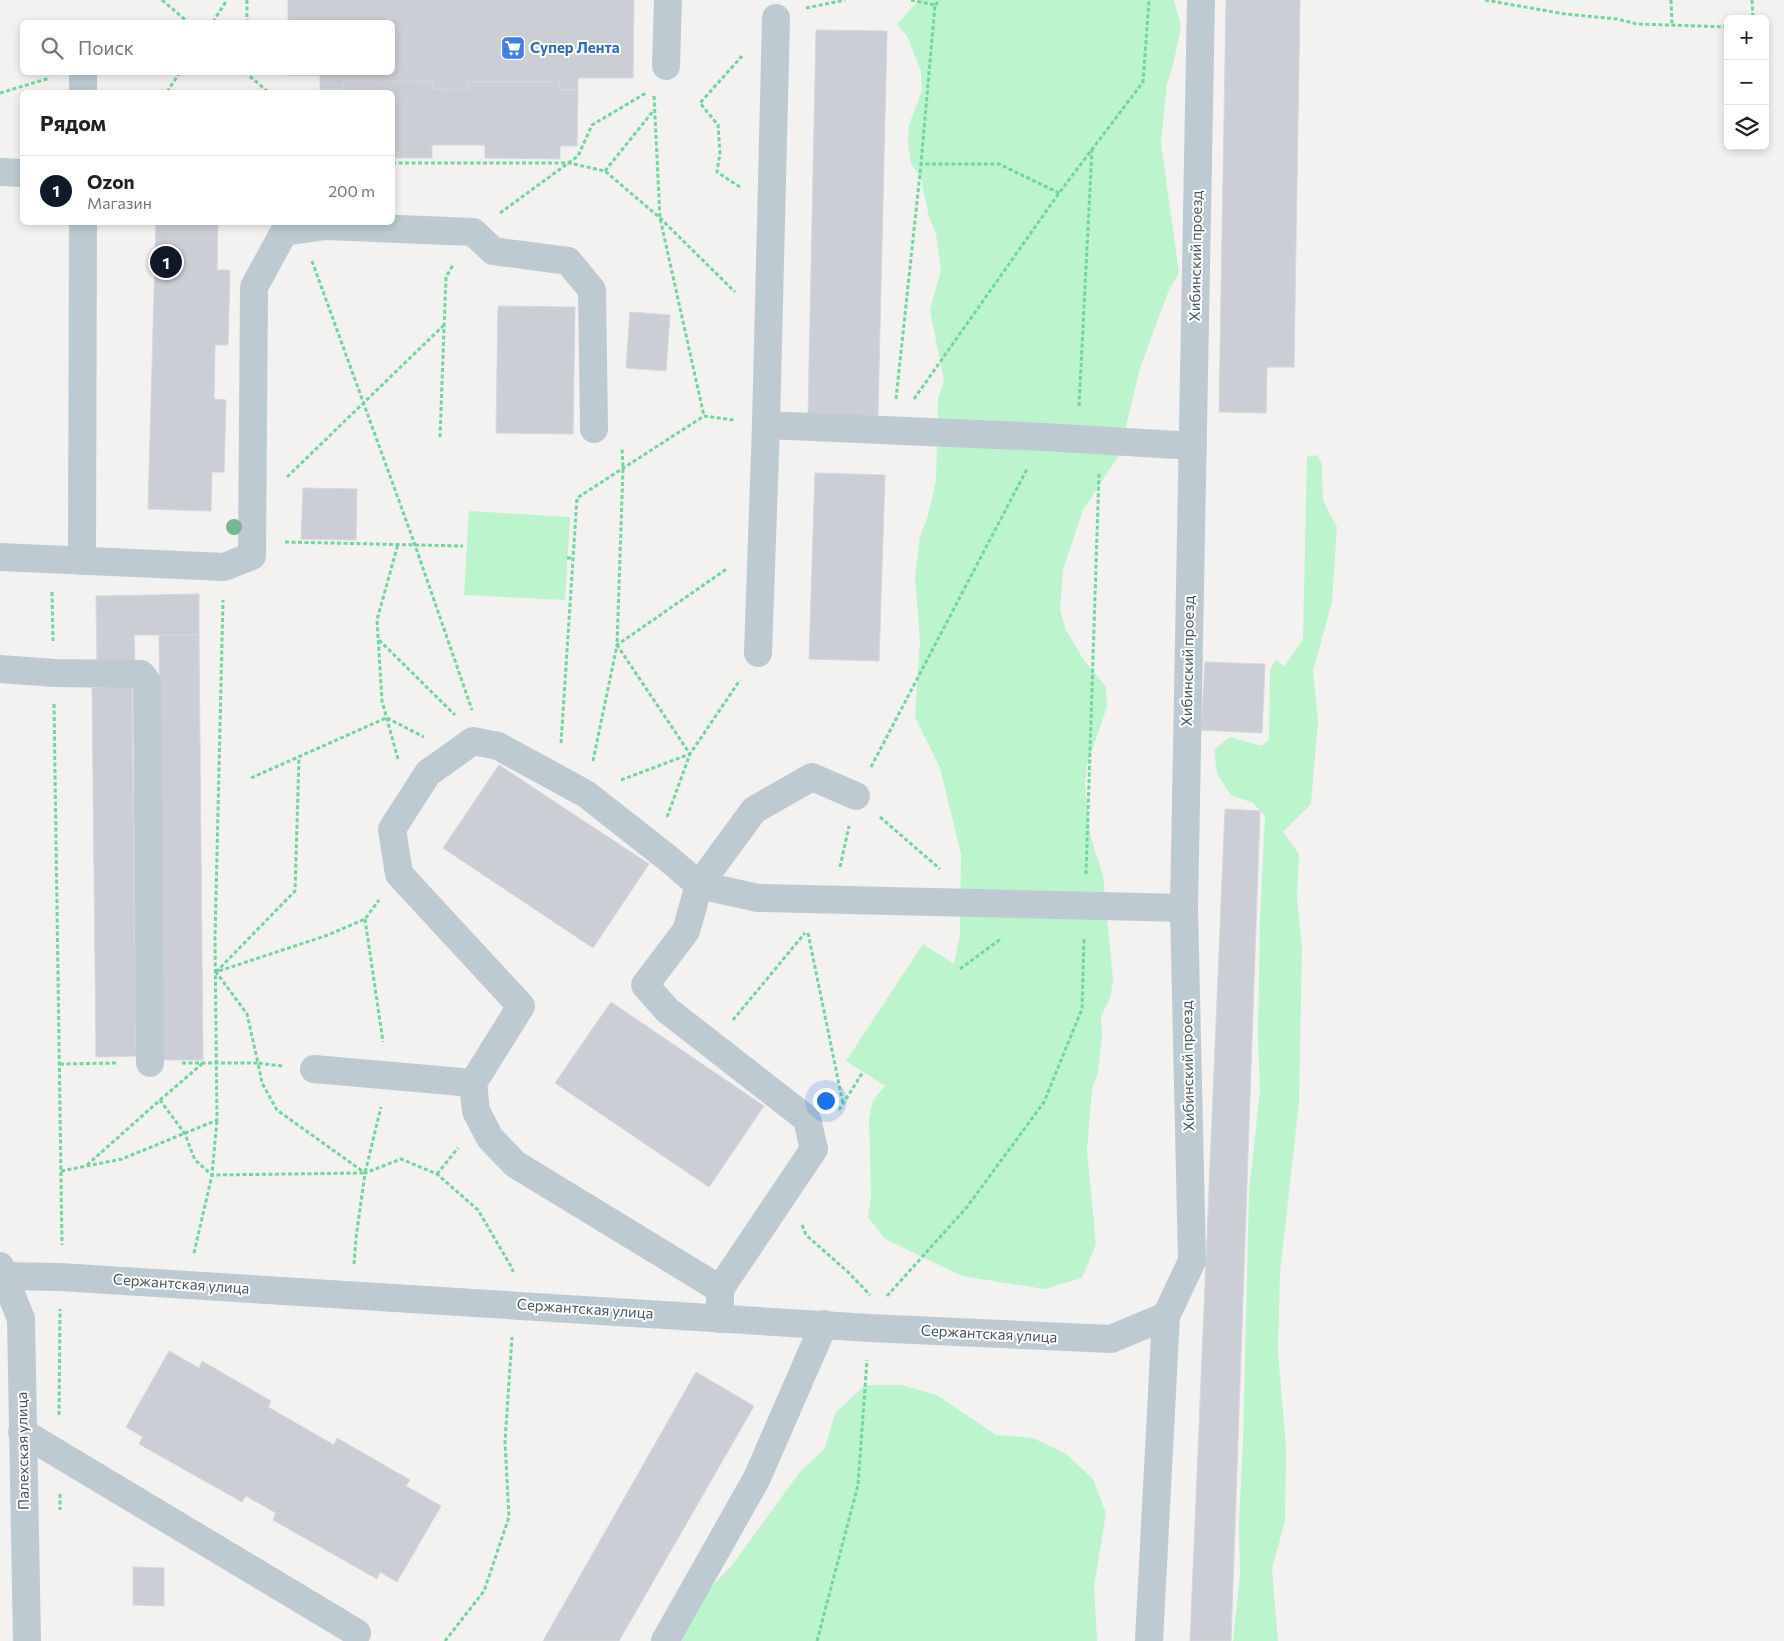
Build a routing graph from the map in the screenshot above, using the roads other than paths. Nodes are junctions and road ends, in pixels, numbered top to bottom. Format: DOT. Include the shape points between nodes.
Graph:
graph roads {
  1 [pos="668,0"];
  2 [pos="1201,0"];
  3 [pos="776,18"];
  4 [pos="666,66"];
  5 [pos="83,75"];
  6 [pos="83,90"];
  7 [pos="0,172"];
  8 [pos="20,173"];
  9 [pos="83,225"];
  10 [pos="766,425"];
  11 [pos="594,430"];
  12 [pos="1193,446"];
  13 [pos="0,557"];
  14 [pos="82,561"];
  15 [pos="758,653"];
  16 [pos="0,669"];
  17 [pos="856,796"];
  18 [pos="699,885"];
  19 [pos="1184,908"];
  20 [pos="150,1063"];
  21 [pos="314,1069"];
  22 [pos="473,1083"];
  23 [pos="1,1272"];
  24 [pos="720,1290"];
  25 [pos="1166,1316"];
  26 [pos="720,1319"];
  27 [pos="824,1324"];
  28 [pos="22,1432"];
  29 [pos="357,1633"];
  30 [pos="27,1641"];
  31 [pos="665,1641"];
  32 [pos="1149,1641"];
  1 -- 4 [label="street"];
  2 -- 12 [label="street, Хибинский проезд"];
  3 -- 10 [label="street"];
  5 -- 6 [label="street"];
  7 -- 8 [label="street"];
  9 -- 14 [label="street"];
  10 -- 12 [label="street"];
  10 -- 15 [label="street"];
  11 -- 14 [label="street" via="592,290 568,261 493,251 473,232 326,226 284,232 254,287 252,556 224,566"];
  12 -- 19 [label="street, Хибинский проезд"];
  13 -- 14 [label="street"];
  16 -- 20 [label="street" via="141,674 148,682"];
  17 -- 18 [label="street" via="812,778 754,810"];
  18 -- 19 [label="street" via="758,898"];
  18 -- 22 [label="street" via="586,794 498,746 472,741 428,773 392,829 399,874 521,1006"];
  18 -- 24 [label="street" via="686,931 645,985 667,1010 807,1120 814,1149"];
  19 -- 25 [label="street, Хибинский проезд" via="1192,1261"];
  21 -- 22 [label="street"];
  22 -- 24 [label="street" via="476,1111 490,1138 515,1164"];
  23 -- 26 [label="street, Сержантская улица"];
  23 -- 28 [label="street, Палехская улица" via="21,1319"];
  24 -- 26 [label="street"];
  25 -- 27 [label="street, Сержантская улица" via="1111,1339"];
  25 -- 32 [label="street"];
  26 -- 27 [label="street, Сержантская улица"];
  27 -- 31 [label="street" via="758,1478"];
  28 -- 29 [label="street"];
  28 -- 30 [label="street, Палехская улица"];
}
